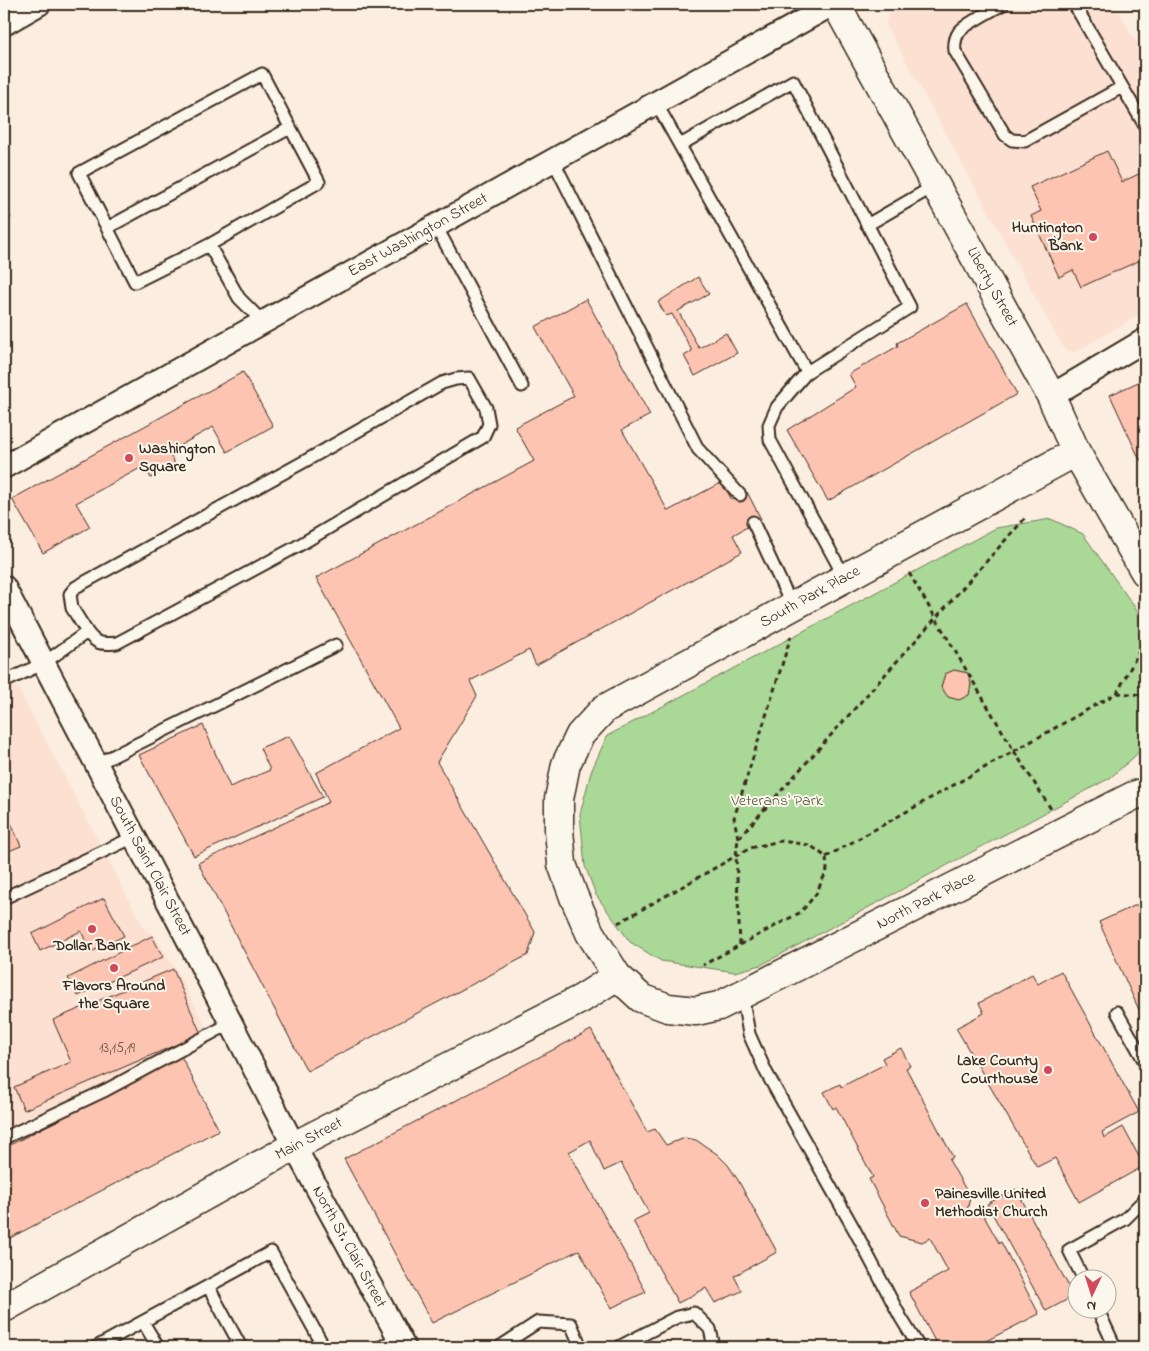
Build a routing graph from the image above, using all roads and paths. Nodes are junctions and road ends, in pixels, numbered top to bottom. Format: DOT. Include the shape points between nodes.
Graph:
graph roads {
  1 [pos="39,4"];
  2 [pos="834,4"];
  3 [pos="1004,4"];
  4 [pos="1074,4"];
  5 [pos="4,24"];
  6 [pos="1122,87"];
  7 [pos="656,103"];
  8 [pos="1145,126"];
  9 [pos="290,128"];
  10 [pos="680,145"];
  11 [pos="553,160"];
  12 [pos="936,185"];
  13 [pos="867,225"];
  14 [pos="436,226"];
  15 [pos="107,228"];
  16 [pos="209,245"];
  17 [pos="263,322"];
  18 [pos="1145,340"];
  19 [pos="807,372"];
  20 [pos="522,386"];
  21 [pos="1051,396"];
  22 [pos="1076,452"];
  23 [pos="4,467"];
  24 [pos="740,495"];
  25 [pos="1027,516"];
  26 [pos="753,522"];
  27 [pos="896,550"];
  28 [pos="1145,572"];
  29 [pos="845,578"];
  30 [pos="4,586"];
  31 [pos="792,606"];
  32 [pos="934,618"];
  33 [pos="87,632"];
  34 [pos="1145,644"];
  35 [pos="336,645"];
  36 [pos="44,663"];
  37 [pos="4,682"];
  38 [pos="1117,693"];
  39 [pos="1145,695"];
  40 [pos="1014,751"];
  41 [pos="96,764"];
  42 [pos="1141,790"];
  43 [pos="1065,831"];
  44 [pos="134,837"];
  45 [pos="738,839"];
  46 [pos="736,855"];
  47 [pos="826,856"];
  48 [pos="4,898"];
  49 [pos="618,923"];
  50 [pos="740,945"];
  51 [pos="702,965"];
  52 [pos="617,976"];
  53 [pos="730,1000"];
  54 [pos="1117,1012"];
  55 [pos="231,1023"];
  56 [pos="1145,1062"];
  57 [pos="4,1138"];
  58 [pos="294,1146"];
  59 [pos="1145,1199"];
  60 [pos="1078,1268"];
  61 [pos="208,1286"];
  62 [pos="4,1308"];
  63 [pos="1102,1318"];
  64 [pos="143,1322"];
  65 [pos="394,1344"];
  66 [pos="96,1347"];
  67 [pos="158,1347"];
  68 [pos="241,1347"];
  69 [pos="324,1347"];
  70 [pos="501,1347"];
  71 [pos="581,1347"];
  72 [pos="619,1347"];
  73 [pos="714,1347"];
  74 [pos="919,1347"];
  75 [pos="1115,1347"];
  1 -- 5 [label="street"];
  2 -- 7 [label="street, East Washington Street"];
  2 -- 12 [label="street, Liberty Street"];
  3 -- 6 [label="lane" via="960,30 954,45 1005,135 1012,140 1025,141"];
  4 -- 6 [label="lane"];
  6 -- 8 [label="lane"];
  7 -- 10 [label="lane"];
  7 -- 11 [label="street, East Washington Street"];
  9 -- 15 [label="lane"];
  9 -- 15 [label="lane" via="262,74 79,174"];
  9 -- 16 [label="lane" via="319,182"];
  10 -- 13 [label="lane" via="793,82"];
  10 -- 19 [label="lane"];
  11 -- 14 [label="street, East Washington Street"];
  11 -- 24 [label="lane" via="698,449"];
  12 -- 13 [label="lane"];
  12 -- 21 [label="street, Liberty Street"];
  13 -- 19 [label="lane" via="910,307"];
  14 -- 17 [label="street, East Washington Street"];
  14 -- 20 [label="lane"];
  15 -- 16 [label="lane" via="135,282"];
  16 -- 17 [label="lane" via="239,298"];
  17 -- 23 [label="street, East Washington Street"];
  18 -- 21 [label="street"];
  19 -- 29 [label="lane" via="777,408 769,425 770,440"];
  21 -- 22 [label="street, Liberty Street"];
  22 -- 27 [label="street, South Park Place"];
  22 -- 28 [label="street, Liberty Street"];
  25 -- 32 [label="path"];
  26 -- 31 [label="lane"];
  27 -- 29 [label="street, South Park Place"];
  27 -- 32 [label="path"];
  29 -- 31 [label="street, South Park Place"];
  30 -- 36 [label="street, South Saint Clair Street"];
  31 -- 45 [label="path" via="791,637 734,818"];
  31 -- 52 [label="street, South Park Place" via="604,709 580,734 566,764 559,799 562,864 590,933"];
  32 -- 40 [label="path"];
  32 -- 45 [label="path"];
  33 -- 33 [label="lane" via="94,641 117,643 296,547 484,437 489,424 486,408 469,378 442,383 76,587 70,594 72,608"];
  33 -- 36 [label="lane"];
  34 -- 38 [label="path"];
  35 -- 41 [label="lane"];
  36 -- 37 [label="lane"];
  36 -- 41 [label="street, South Saint Clair Street"];
  38 -- 39 [label="path"];
  38 -- 40 [label="path"];
  40 -- 43 [label="path"];
  40 -- 47 [label="path"];
  41 -- 44 [label="street, South Saint Clair Street"];
  42 -- 43 [label="street, North Park Place"];
  43 -- 53 [label="street, North Park Place"];
  44 -- 48 [label="lane"];
  44 -- 55 [label="street, South Saint Clair Street"];
  45 -- 46 [label="path"];
  46 -- 47 [label="path" via="780,841 810,845"];
  46 -- 49 [label="path"];
  46 -- 50 [label="path"];
  47 -- 50 [label="path" via="827,870 816,894 801,912"];
  50 -- 51 [label="path"];
  52 -- 53 [label="street, North Park Place" via="641,998 668,1008 696,1011"];
  52 -- 58 [label="street, Main Street" via="581,1000"];
  53 -- 74 [label="lane" via="766,1072"];
  54 -- 56 [label="lane"];
  55 -- 57 [label="lane" via="106,1090"];
  55 -- 58 [label="street, South Saint Clair Street"];
  58 -- 62 [label="street, Main Street"];
  58 -- 65 [label="street, North St. Clair Street"];
  59 -- 60 [label="lane" via="1125,1219 1069,1250"];
  61 -- 64 [label="lane"];
  61 -- 68 [label="lane"];
  61 -- 69 [label="lane" via="271,1252"];
  63 -- 75 [label="lane"];
  64 -- 66 [label="lane"];
  64 -- 67 [label="lane"];
  70 -- 71 [label="lane" via="538,1322 571,1324"];
  72 -- 73 [label="lane" via="677,1317 694,1314 710,1330"];
}
